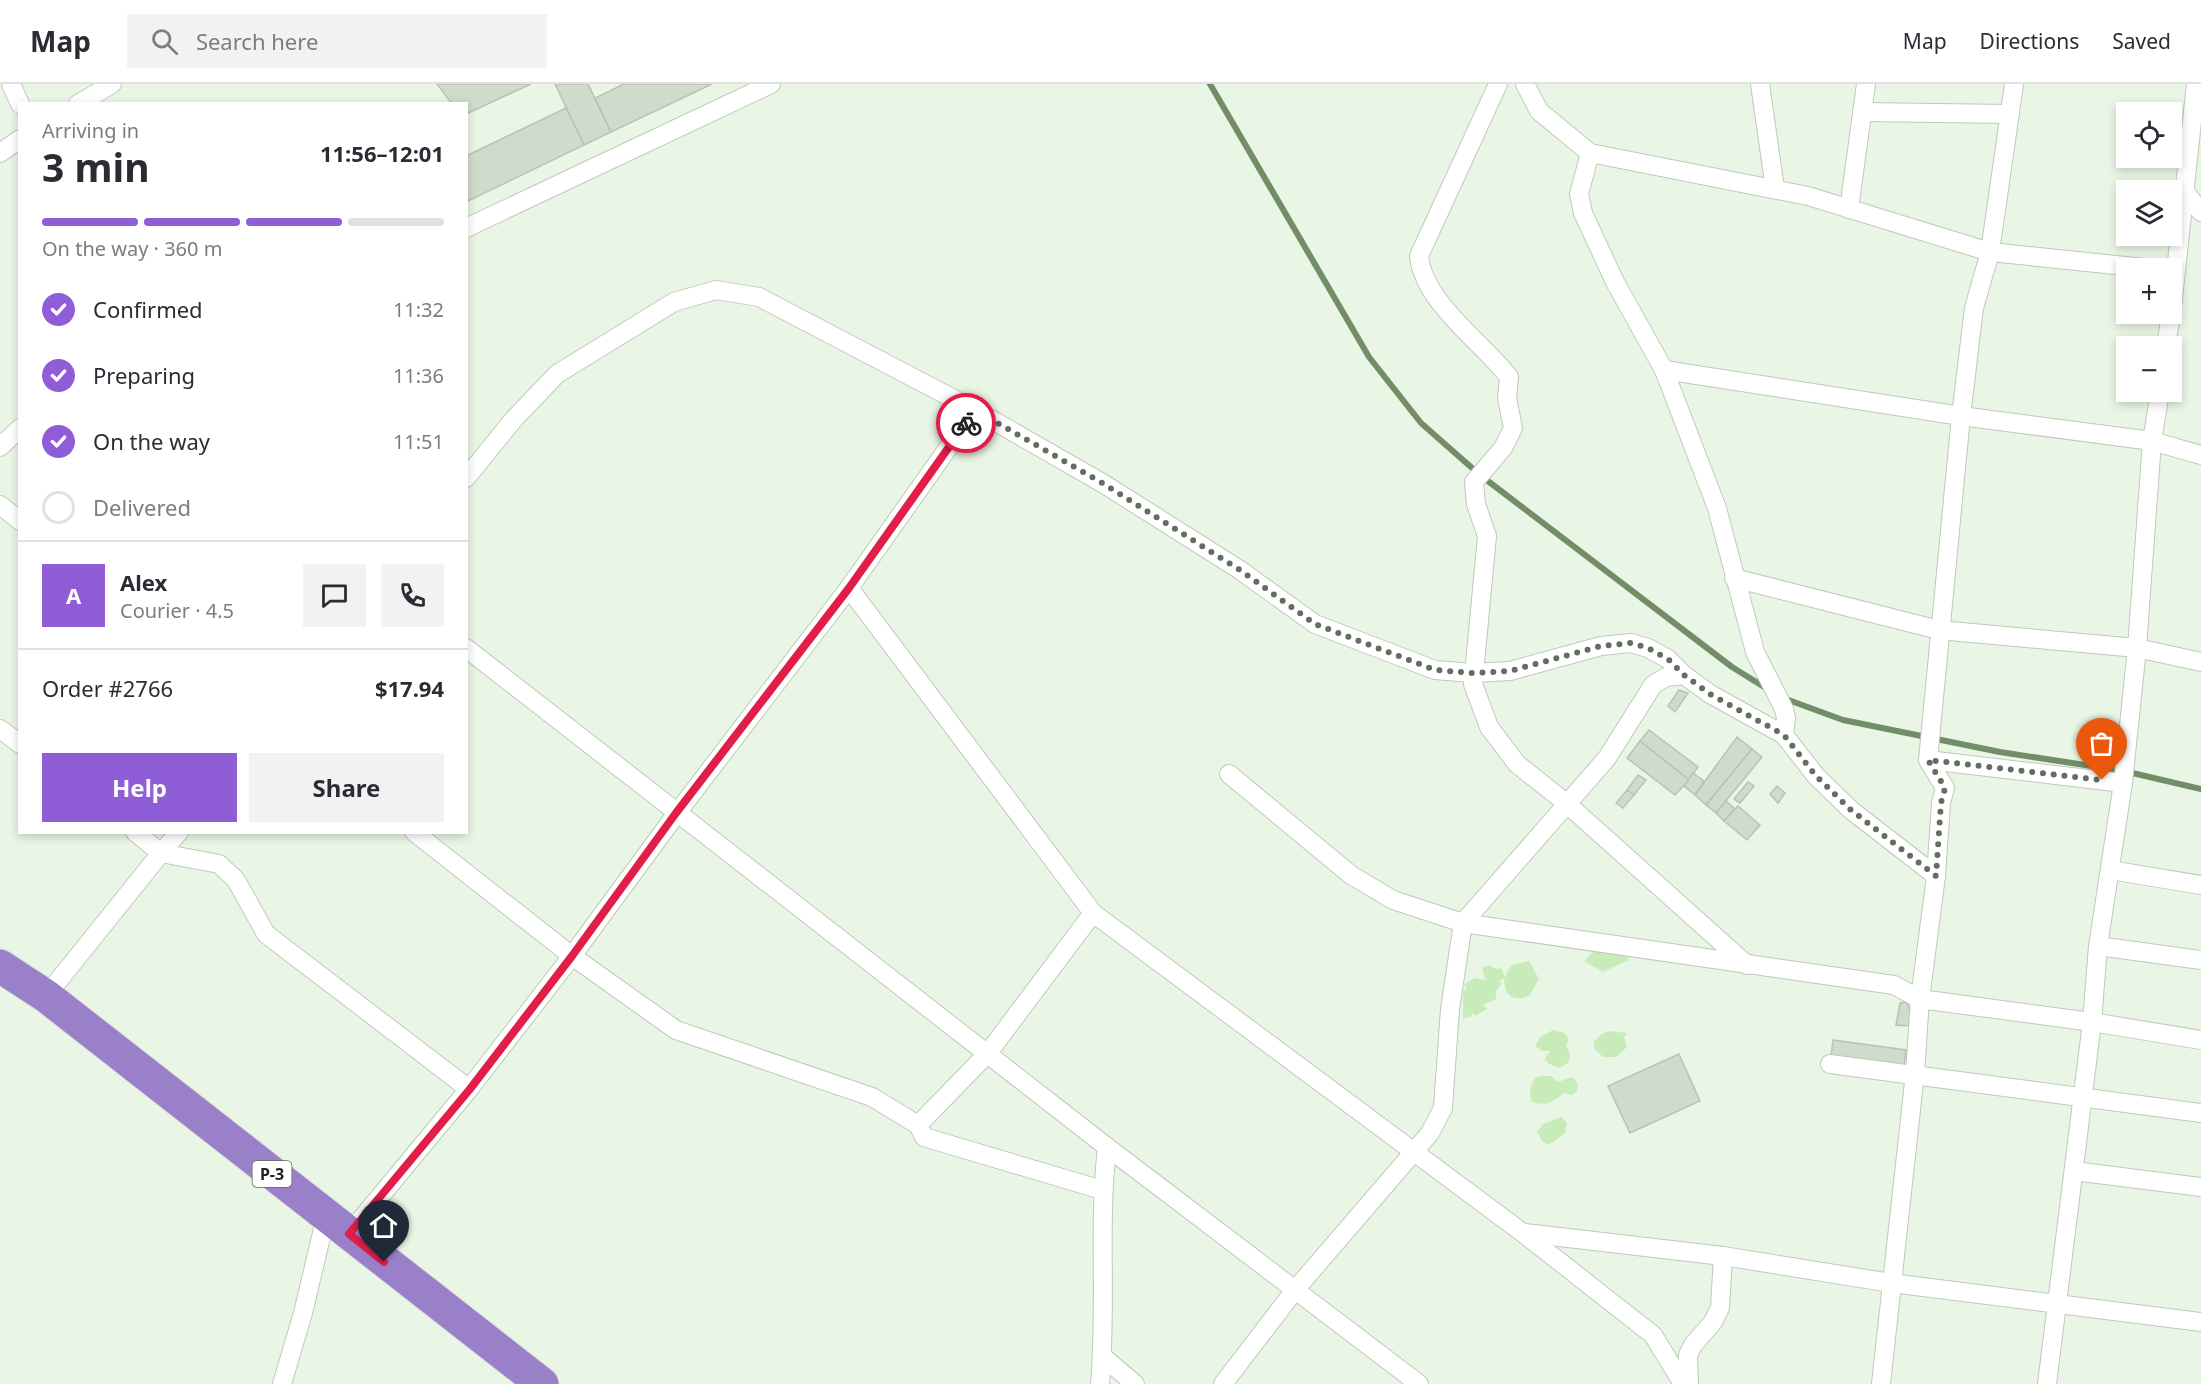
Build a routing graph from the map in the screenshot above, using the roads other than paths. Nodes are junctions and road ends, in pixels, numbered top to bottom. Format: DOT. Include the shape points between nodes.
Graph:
graph roads {
  1 [pos="11,84"];
  2 [pos="112,84"];
  3 [pos="771,84"];
  4 [pos="1498,84"];
  5 [pos="1525,84"];
  6 [pos="1760,84"];
  7 [pos="1866,84"];
  8 [pos="2014,84"];
  9 [pos="2196,84"];
  10 [pos="19,102"];
  11 [pos="81,102"];
  12 [pos="1863,112"];
  13 [pos="2010,114"];
  14 [pos="18,140"];
  15 [pos="0,153"];
  16 [pos="1590,153"];
  17 [pos="1775,189"];
  18 [pos="2185,192"];
  19 [pos="1849,209"];
  20 [pos="2201,212"];
  21 [pos="468,227"];
  22 [pos="1990,252"];
  23 [pos="2177,258"];
  24 [pos="2116,265"];
  25 [pos="1664,370"];
  26 [pos="2158,402"];
  27 [pos="975,410"];
  28 [pos="1961,416"];
  29 [pos="18,430"];
  30 [pos="2152,441"];
  31 [pos="0,447"];
  32 [pos="2201,455"];
  33 [pos="468,476"];
  34 [pos="0,505"];
  35 [pos="18,519"];
  36 [pos="1734,578"];
  37 [pos="849,588"];
  38 [pos="1939,630"];
  39 [pos="2138,648"];
  40 [pos="468,650"];
  41 [pos="2201,662"];
  42 [pos="1473,673"];
  43 [pos="1684,675"];
  44 [pos="0,729"];
  45 [pos="1784,735"];
  46 [pos="18,742"];
  47 [pos="1928,760"];
  48 [pos="1229,774"];
  49 [pos="2123,783"];
  50 [pos="1566,803"];
  51 [pos="676,813"];
  52 [pos="137,834"];
  53 [pos="177,834"];
  54 [pos="417,834"];
  55 [pos="161,853"];
  56 [pos="2110,870"];
  57 [pos="1936,876"];
  58 [pos="2201,885"];
  59 [pos="1093,913"];
  60 [pos="1463,923"];
  61 [pos="2098,946"];
  62 [pos="572,956"];
  63 [pos="2201,960"];
  64 [pos="1748,965"];
  65 [pos="1,966"];
  66 [pos="46,996"];
  67 [pos="1920,999"];
  68 [pos="2092,1022"];
  69 [pos="2201,1040"];
  70 [pos="988,1053"];
  71 [pos="1830,1064"];
  72 [pos="1916,1074"];
  73 [pos="470,1089"];
  74 [pos="2081,1097"];
  75 [pos="2201,1113"];
  76 [pos="918,1125"];
  77 [pos="1107,1147"];
  78 [pos="1414,1154"];
  79 [pos="2074,1171"];
  80 [pos="2201,1187"];
  81 [pos="1102,1190"];
  82 [pos="338,1225"];
  83 [pos="1523,1233"];
  84 [pos="1723,1256"];
  85 [pos="1891,1282"];
  86 [pos="1294,1290"];
  87 [pos="2057,1304"];
  88 [pos="2201,1322"];
  89 [pos="1102,1356"];
  90 [pos="282,1384"];
  91 [pos="542,1384"];
  92 [pos="1100,1384"];
  93 [pos="1135,1384"];
  94 [pos="1223,1384"];
  95 [pos="1419,1384"];
  96 [pos="1683,1384"];
  97 [pos="1689,1384"];
  98 [pos="1881,1384"];
  99 [pos="2047,1384"];
  1 -- 10 [label="street"];
  2 -- 11 [label="street"];
  3 -- 21 [label="street"];
  4 -- 42 [label="street" via="1419,256 1420,273 1459,326 1493,356 1509,377 1507,398 1513,428 1503,448 1474,482 1476,504 1487,536"];
  5 -- 16 [label="street" via="1539,111"];
  6 -- 17 [label="street"];
  7 -- 12 [label="street"];
  8 -- 13 [label="street"];
  9 -- 18 [label="street"];
  12 -- 13 [label="street"];
  12 -- 19 [label="street"];
  13 -- 22 [label="street"];
  14 -- 15 [label="street"];
  16 -- 17 [label="street"];
  16 -- 25 [label="street" via="1579,194 1582,213"];
  17 -- 19 [label="street"];
  18 -- 20 [label="street"];
  18 -- 23 [label="street"];
  19 -- 22 [label="street"];
  22 -- 24 [label="street"];
  22 -- 28 [label="street" via="1974,308"];
  25 -- 28 [label="street"];
  25 -- 36 [label="street" via="1717,508"];
  26 -- 30 [label="street"];
  27 -- 33 [label="street" via="759,297 716,290 674,302 557,374"];
  27 -- 37 [label="street"];
  27 -- 42 [label="street" via="1133,502 1240,570 1315,624 1435,670"];
  28 -- 30 [label="street"];
  28 -- 38 [label="street"];
  29 -- 31 [label="street"];
  30 -- 32 [label="street"];
  30 -- 39 [label="street"];
  34 -- 35 [label="street"];
  36 -- 38 [label="street"];
  36 -- 45 [label="street" via="1755,652 1784,709"];
  37 -- 51 [label="street"];
  37 -- 59 [label="street"];
  38 -- 39 [label="street"];
  38 -- 47 [label="street"];
  39 -- 41 [label="street"];
  39 -- 49 [label="street"];
  40 -- 51 [label="street"];
  42 -- 43 [label="street" via="1510,671 1601,646 1631,643 1668,659"];
  42 -- 50 [label="street" via="1473,684 1489,727 1518,764"];
  43 -- 45 [label="street"];
  43 -- 50 [label="street" via="1666,677 1653,685 1607,758"];
  44 -- 46 [label="street"];
  45 -- 57 [label="street" via="1816,776 1851,810"];
  47 -- 49 [label="street"];
  47 -- 57 [label="street" via="1945,788"];
  48 -- 60 [label="street" via="1351,875 1393,900"];
  49 -- 56 [label="street"];
  50 -- 60 [label="street"];
  50 -- 64 [label="street"];
  51 -- 62 [label="street"];
  51 -- 70 [label="street"];
  52 -- 55 [label="street"];
  53 -- 55 [label="street"];
  54 -- 62 [label="street"];
  55 -- 66 [label="street"];
  55 -- 73 [label="street" via="219,864 236,880 266,934"];
  56 -- 58 [label="street"];
  56 -- 61 [label="street"];
  57 -- 67 [label="street"];
  59 -- 70 [label="street"];
  59 -- 78 [label="street"];
  60 -- 64 [label="street"];
  60 -- 78 [label="street" via="1450,1009 1443,1108"];
  61 -- 63 [label="street"];
  61 -- 68 [label="street"];
  62 -- 73 [label="street"];
  62 -- 76 [label="street" via="676,1030 872,1097"];
  64 -- 67 [label="street" via="1894,985"];
  65 -- 66 [label="highway, P-3"];
  66 -- 82 [label="highway, P-3"];
  67 -- 68 [label="street"];
  67 -- 72 [label="street"];
  68 -- 69 [label="street"];
  68 -- 74 [label="street"];
  70 -- 76 [label="street"];
  70 -- 77 [label="street"];
  71 -- 72 [label="street"];
  72 -- 74 [label="street"];
  72 -- 85 [label="street"];
  73 -- 82 [label="street"];
  74 -- 75 [label="street"];
  74 -- 79 [label="street"];
  76 -- 81 [label="street" via="924,1137 939,1143"];
  77 -- 81 [label="street"];
  77 -- 86 [label="street"];
  78 -- 83 [label="street"];
  78 -- 86 [label="street"];
  79 -- 80 [label="street"];
  79 -- 87 [label="street"];
  81 -- 89 [label="street"];
  82 -- 90 [label="street" via="303,1313"];
  82 -- 91 [label="highway, P-3"];
  83 -- 84 [label="street"];
  83 -- 96 [label="street" via="1653,1335"];
  84 -- 85 [label="street"];
  84 -- 97 [label="street" via="1720,1308 1688,1355"];
  85 -- 87 [label="street"];
  85 -- 98 [label="street"];
  86 -- 94 [label="street"];
  86 -- 95 [label="street"];
  87 -- 88 [label="street"];
  87 -- 99 [label="street"];
  89 -- 92 [label="street"];
  89 -- 93 [label="street"];
}
